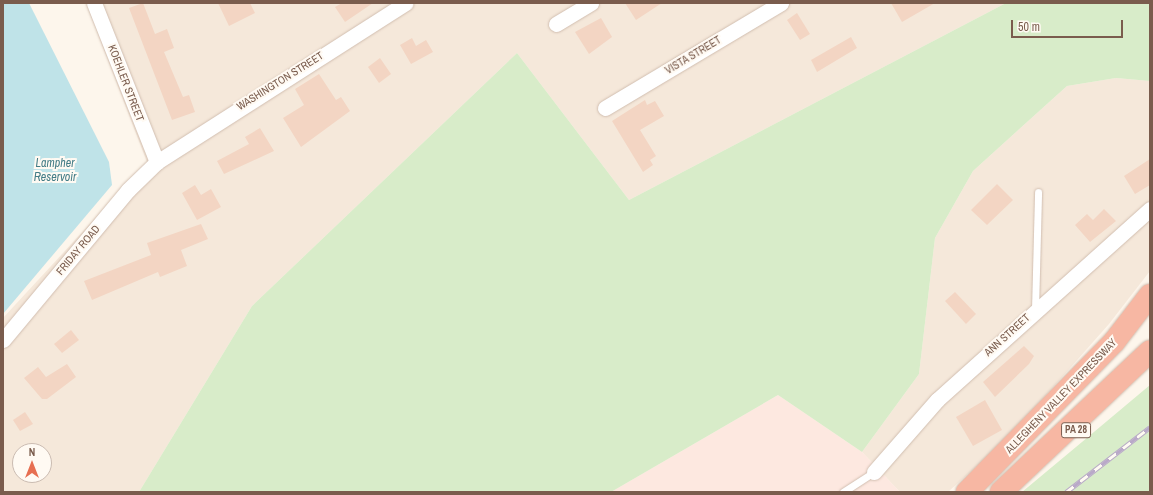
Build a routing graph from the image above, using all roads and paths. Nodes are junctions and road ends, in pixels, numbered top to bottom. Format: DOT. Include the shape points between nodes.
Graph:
graph roads {
  1 [pos="94,3"];
  2 [pos="406,3"];
  3 [pos="591,3"];
  4 [pos="781,3"];
  5 [pos="556,24"];
  6 [pos="605,108"];
  7 [pos="157,162"];
  8 [pos="1038,192"];
  9 [pos="1150,209"];
  10 [pos="1150,295"];
  11 [pos="1150,305"];
  12 [pos="1034,310"];
  13 [pos="3,340"];
  14 [pos="1114,342"];
  15 [pos="1150,351"];
  16 [pos="1150,368"];
  17 [pos="874,472"];
  18 [pos="843,492"];
  19 [pos="967,492"];
  20 [pos="1001,492"];
  1 -- 7 [label="street, KOEHLER STREET"];
  2 -- 7 [label="street, WASHINGTON STREET"];
  3 -- 5 [label="street"];
  4 -- 6 [label="street, VISTA STREET"];
  7 -- 13 [label="street, FRIDAY ROAD" via="128,190"];
  8 -- 12 [label="lane"];
  9 -- 12 [label="street, ANN STREET"];
  10 -- 14 [label="highway, ALLEGHENY VALLEY EXPRESSWAY"];
  11 -- 14 [label="highway"];
  12 -- 17 [label="street, ANN STREET" via="937,400"];
  14 -- 19 [label="highway, ALLEGHENY VALLEY EXPRESSWAY"];
  15 -- 20 [label="highway"];
  16 -- 20 [label="highway, PA 28"];
  17 -- 18 [label="lane"];
}
